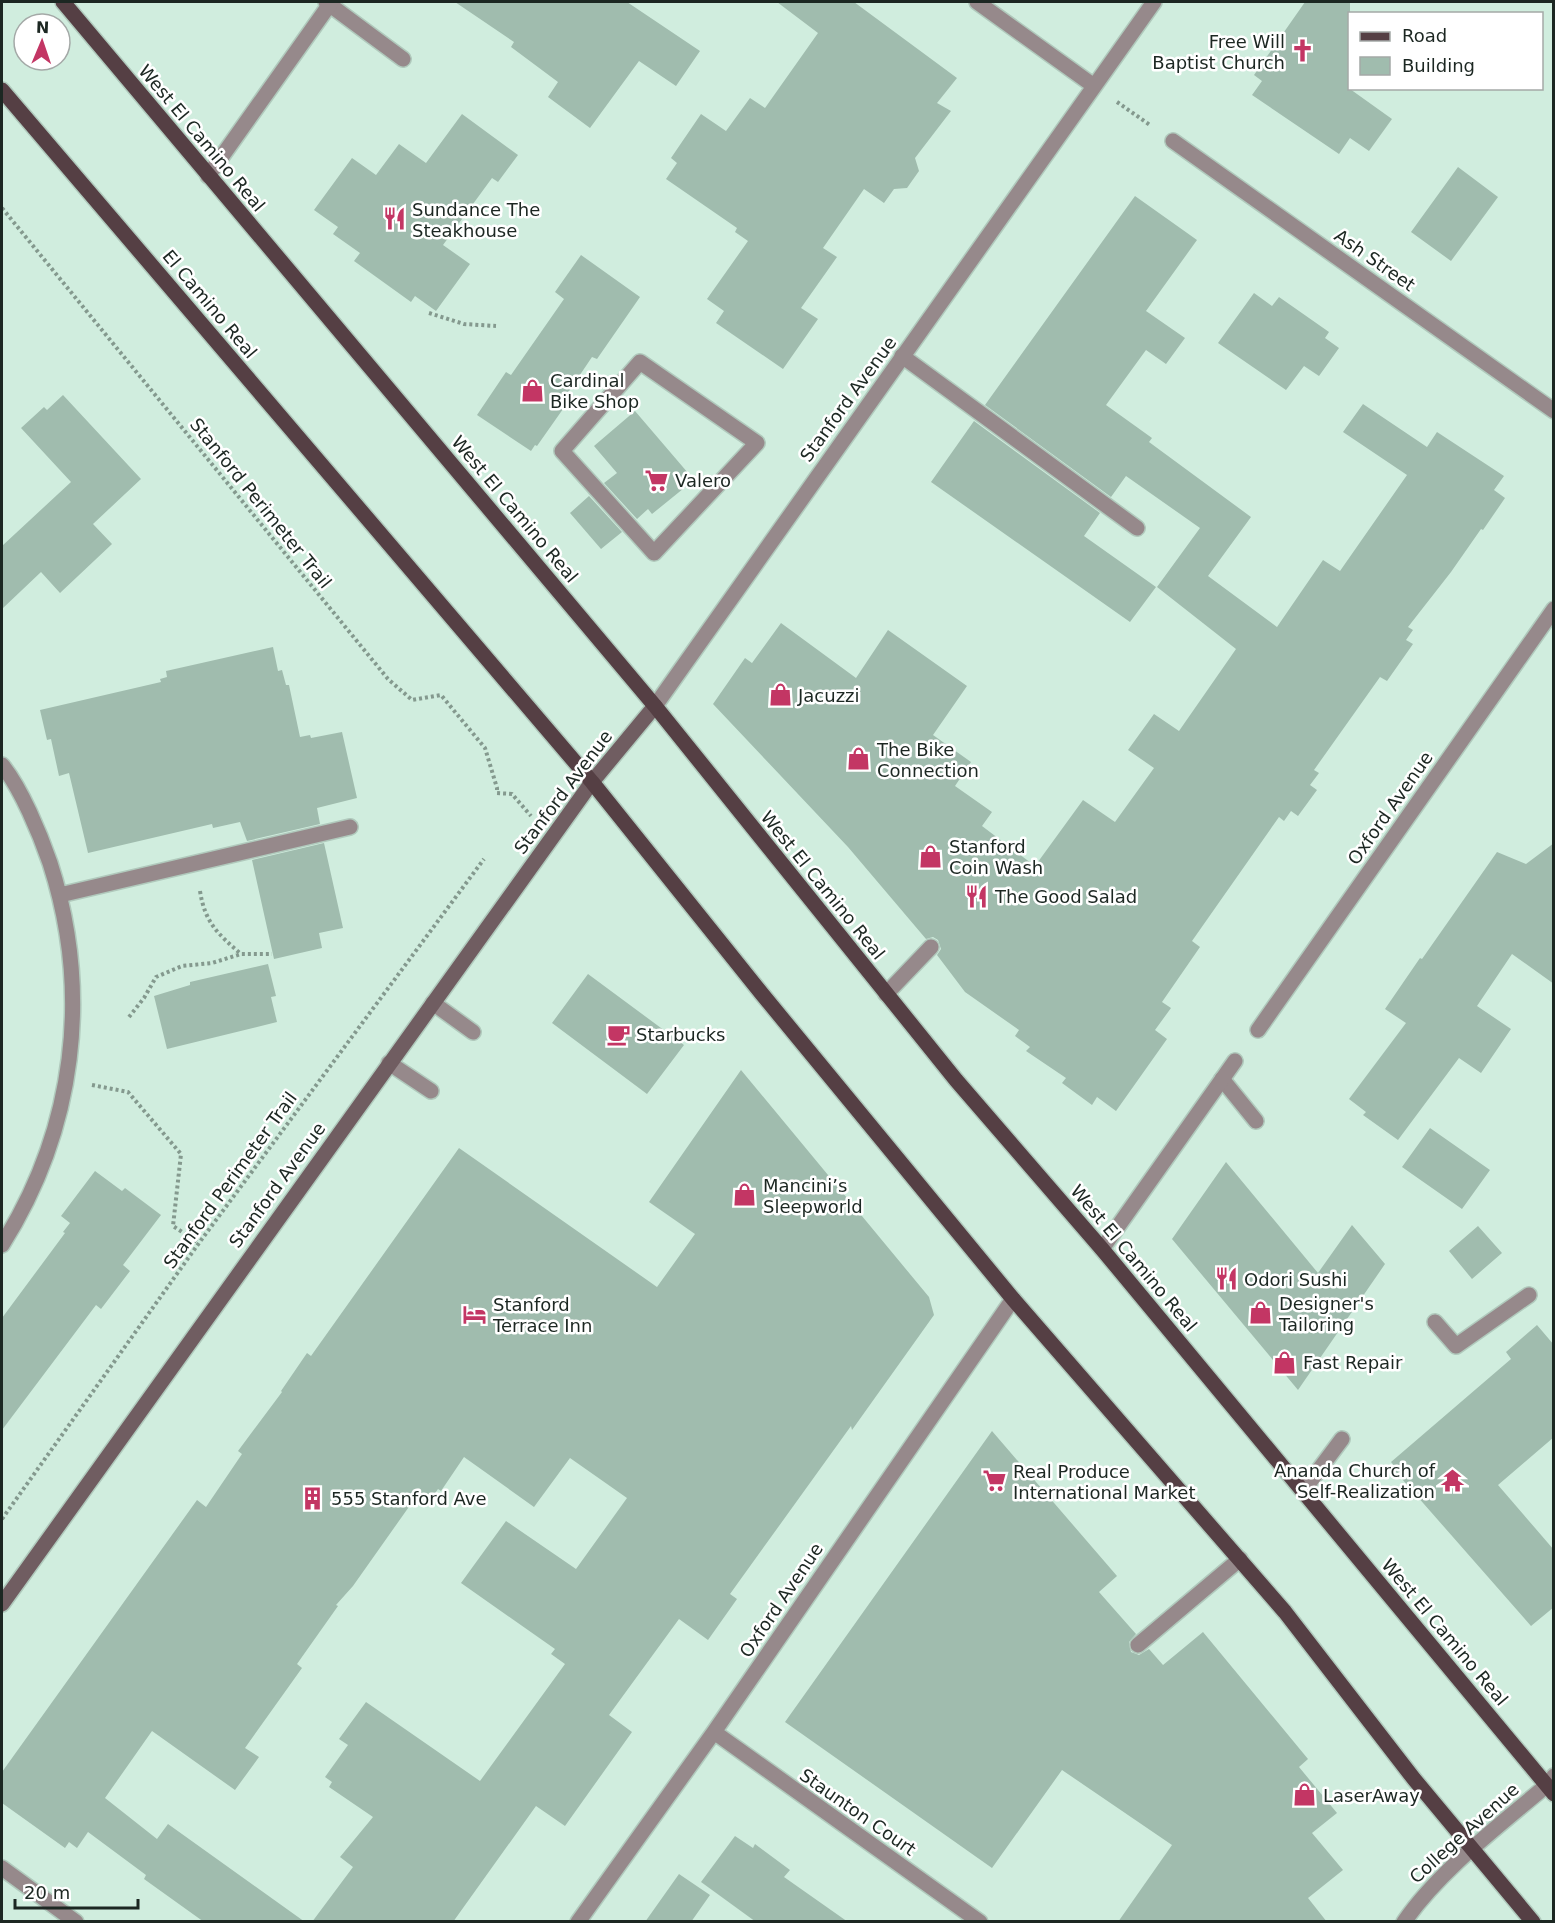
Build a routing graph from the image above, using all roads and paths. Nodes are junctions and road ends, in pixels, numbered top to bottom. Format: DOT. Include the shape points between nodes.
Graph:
graph roads {
  1 [pos="63,2"];
  2 [pos="977,2"];
  3 [pos="1155,2"];
  4 [pos="328,3"];
  5 [pos="404,59"];
  6 [pos="1094,86"];
  7 [pos="2,90"];
  8 [pos="1173,141"];
  9 [pos="208,176"];
  10 [pos="2,208"];
  11 [pos="429,312"];
  12 [pos="496,327"];
  13 [pos="902,356"];
  14 [pos="640,362"];
  15 [pos="1554,411"];
  16 [pos="1137,528"];
  17 [pos="1554,609"];
  18 [pos="655,706"];
  19 [pos="2,765"];
  20 [pos="592,782"];
  21 [pos="512,794"];
  22 [pos="350,827"];
  23 [pos="484,859"];
  24 [pos="197,863"];
  25 [pos="60,895"];
  26 [pos="931,947"];
  27 [pos="241,954"];
  28 [pos="273,954"];
  29 [pos="886,994"];
  30 [pos="433,1003"];
  31 [pos="129,1017"];
  32 [pos="1258,1030"];
  33 [pos="473,1032"];
  34 [pos="1235,1061"];
  35 [pos="389,1063"];
  36 [pos="1222,1079"];
  37 [pos="65,1080"];
  38 [pos="430,1091"];
  39 [pos="1256,1121"];
  40 [pos="199,1243"];
  41 [pos="2,1245"];
  42 [pos="1102,1249"];
  43 [pos="1529,1295"];
  44 [pos="1013,1299"];
  45 [pos="1435,1322"];
  46 [pos="1342,1439"];
  47 [pos="1304,1491"];
  48 [pos="2,1519"];
  49 [pos="1240,1559"];
  50 [pos="2,1604"];
  51 [pos="1138,1645"];
  52 [pos="714,1732"];
  53 [pos="1551,1785"];
  54 [pos="1473,1848"];
  55 [pos="2,1868"];
  56 [pos="76,1922"];
  57 [pos="578,1922"];
  58 [pos="980,1922"];
  59 [pos="1404,1922"];
  60 [pos="1533,1922"];
  1 -- 9 [label="main road, West El Camino Real"];
  2 -- 6 [label="street"];
  3 -- 6 [label="street, Stanford Avenue"];
  4 -- 5 [label="street"];
  4 -- 9 [label="street"];
  6 -- 8 [label="path"];
  6 -- 13 [label="street, Stanford Avenue"];
  7 -- 20 [label="main road, El Camino Real"];
  8 -- 15 [label="street, Ash Street"];
  9 -- 18 [label="main road, West El Camino Real"];
  10 -- 21 [label="path, Stanford Perimeter Trail" via="388,679 412,700 441,695 485,748 496,793"];
  11 -- 12 [label="path" via="464,324"];
  13 -- 16 [label="street"];
  13 -- 18 [label="street, Stanford Avenue"];
  14 -- 14 [label="street" via="562,451 654,553 757,443"];
  17 -- 32 [label="street, Oxford Avenue"];
  18 -- 20 [label="street, Stanford Avenue"];
  18 -- 29 [label="main road, West El Camino Real"];
  19 -- 25 [label="street" via="41,835"];
  20 -- 30 [label="street, Stanford Avenue"];
  20 -- 44 [label="main road"];
  22 -- 24 [label="street"];
  23 -- 40 [label="path, Stanford Perimeter Trail"];
  24 -- 25 [label="street"];
  24 -- 27 [label="path" via="202,902 214,930"];
  25 -- 37 [label="street" via="73,968 73,1038"];
  26 -- 29 [label="street"];
  27 -- 28 [label="path"];
  27 -- 31 [label="path" via="212,963 182,966 156,977"];
  29 -- 42 [label="main road, West El Camino Real"];
  30 -- 33 [label="street"];
  30 -- 35 [label="street, Stanford Avenue"];
  34 -- 36 [label="street"];
  35 -- 38 [label="street"];
  35 -- 50 [label="street, Stanford Avenue"];
  36 -- 39 [label="street"];
  36 -- 42 [label="street"];
  37 -- 40 [label="path" via="128,1092 181,1154 172,1226"];
  37 -- 41 [label="street" via="61,1109 39,1175"];
  40 -- 48 [label="path, Stanford Perimeter Trail"];
  42 -- 47 [label="main road, West El Camino Real"];
  43 -- 45 [label="street" via="1456,1346"];
  44 -- 49 [label="main road"];
  44 -- 52 [label="street, Oxford Avenue"];
  46 -- 47 [label="street"];
  47 -- 53 [label="main road, West El Camino Real"];
  49 -- 51 [label="street"];
  49 -- 54 [label="main road"];
  52 -- 57 [label="street, Oxford Avenue"];
  52 -- 58 [label="street, Staunton Court"];
  53 -- 54 [label="street, College Avenue"];
  54 -- 59 [label="street, College Avenue" via="1422,1898"];
  54 -- 60 [label="main road"];
  55 -- 56 [label="street"];
}
